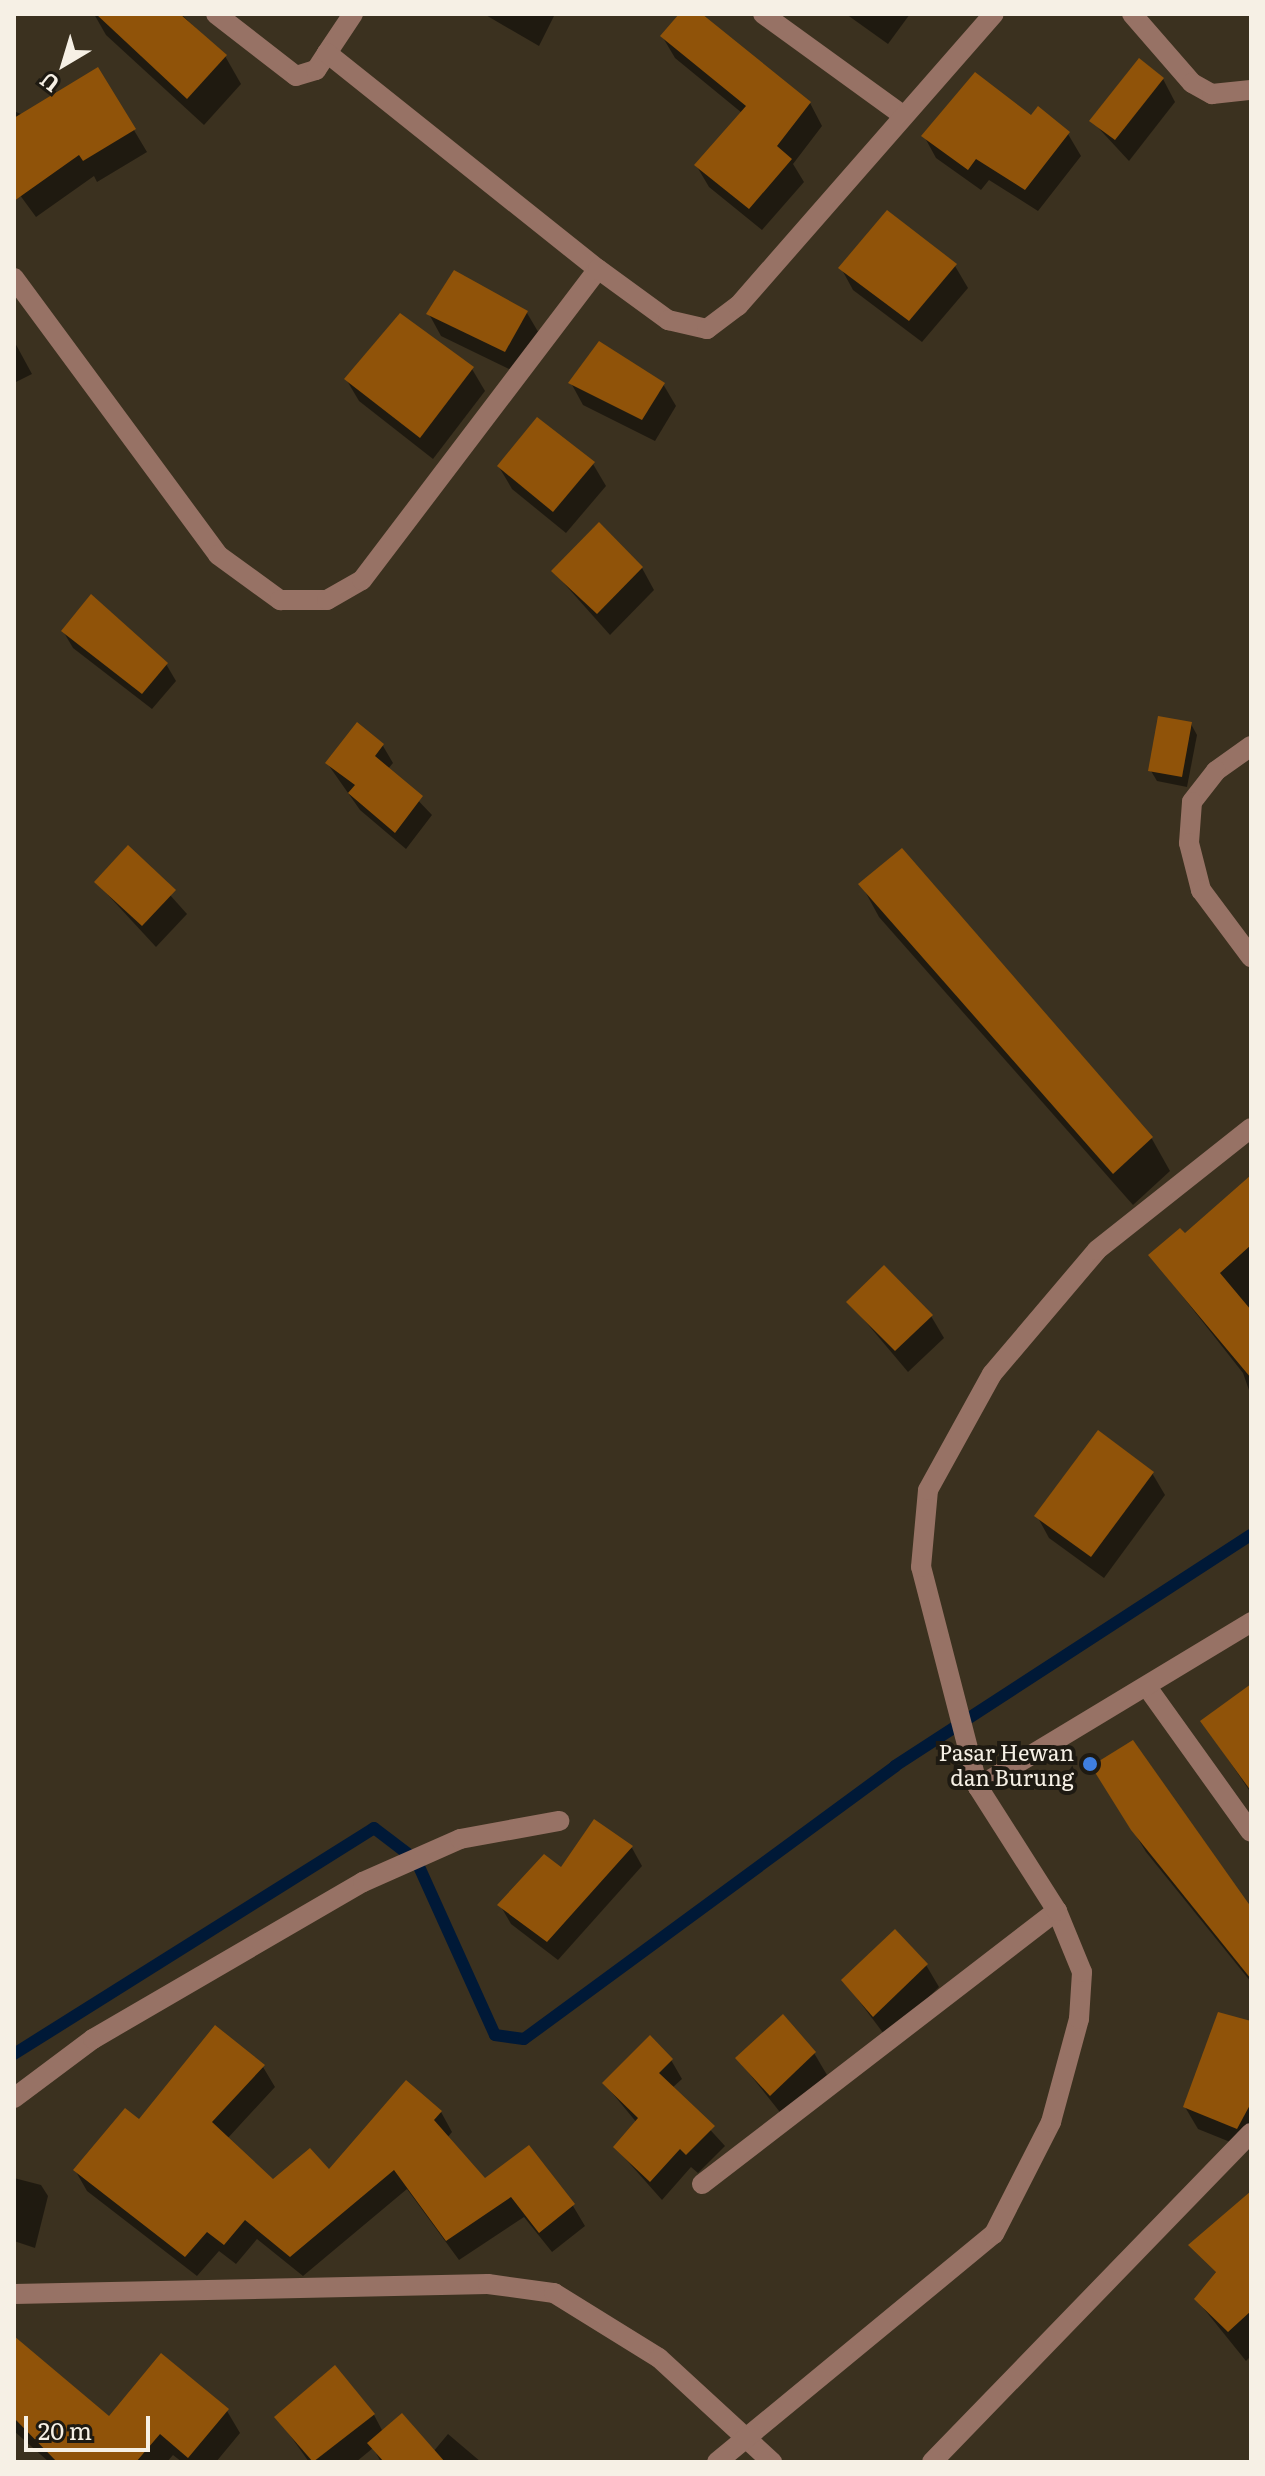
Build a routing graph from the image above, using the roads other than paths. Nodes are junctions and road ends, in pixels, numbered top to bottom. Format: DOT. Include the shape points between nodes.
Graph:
graph roads {
  1 [pos="216,14"];
  2 [pos="353,14"];
  3 [pos="763,14"];
  4 [pos="994,14"];
  5 [pos="1132,14"];
  6 [pos="327,53"];
  7 [pos="1251,90"];
  8 [pos="900,113"];
  9 [pos="598,269"];
  10 [pos="14,278"];
  11 [pos="1251,746"];
  12 [pos="1251,957"];
  13 [pos="1251,1128"];
  14 [pos="1251,1622"];
  15 [pos="1147,1687"];
  16 [pos="978,1787"];
  17 [pos="559,1821"];
  18 [pos="1251,1832"];
  19 [pos="1057,1911"];
  20 [pos="14,2098"];
  21 [pos="1251,2133"];
  22 [pos="702,2184"];
  23 [pos="14,2294"];
  24 [pos="748,2440"];
  25 [pos="717,2462"];
  26 [pos="772,2462"];
  27 [pos="932,2462"];
  1 -- 6 [label="street" via="296,76 316,70"];
  2 -- 6 [label="street"];
  3 -- 8 [label="street"];
  4 -- 8 [label="street"];
  5 -- 7 [label="street" via="1192,83 1212,94"];
  6 -- 9 [label="street"];
  8 -- 9 [label="street" via="738,306 707,329 668,320"];
  9 -- 10 [label="street" via="362,580 327,600 280,600 218,555"];
  11 -- 12 [label="street" via="1216,771 1192,802 1189,843 1201,890"];
  13 -- 16 [label="street" via="1097,1250 992,1374 928,1490 921,1567"];
  14 -- 15 [label="street"];
  15 -- 16 [label="street"];
  15 -- 18 [label="street"];
  16 -- 19 [label="street"];
  17 -- 20 [label="street" via="460,1839 363,1882 93,2039"];
  19 -- 22 [label="street"];
  19 -- 24 [label="street" via="1082,1972 1079,2019 1051,2122 994,2234"];
  21 -- 27 [label="street"];
  23 -- 24 [label="street" via="488,2284 554,2293 659,2358"];
  24 -- 25 [label="street"];
  24 -- 26 [label="street"];
}
